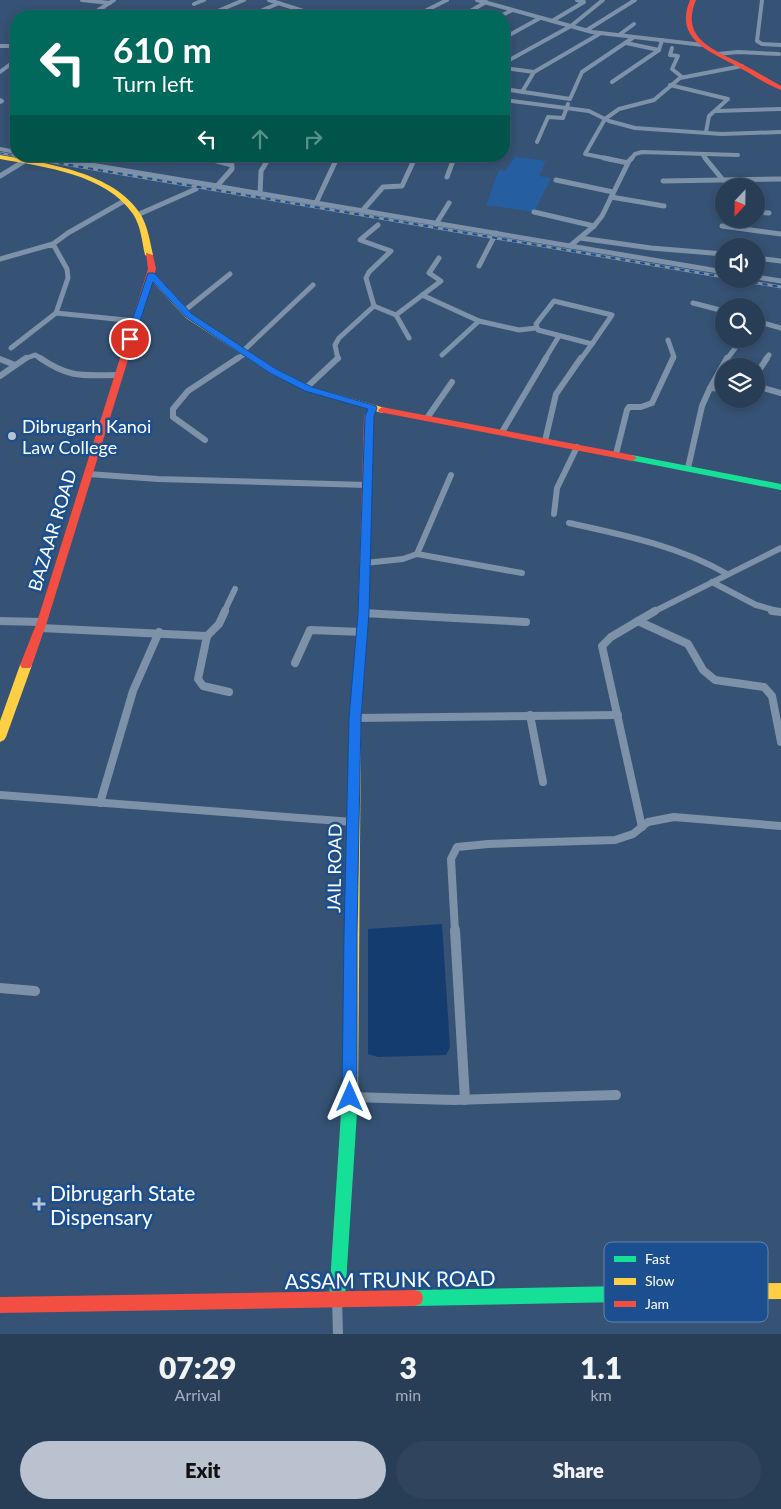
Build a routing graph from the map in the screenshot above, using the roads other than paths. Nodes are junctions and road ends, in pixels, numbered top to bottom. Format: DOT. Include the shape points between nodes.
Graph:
graph roads {
  1 [pos="82,0"];
  2 [pos="204,0"];
  3 [pos="244,0"];
  4 [pos="268,0"];
  5 [pos="447,0"];
  6 [pos="477,0"];
  7 [pos="577,0"];
  8 [pos="603,0"];
  9 [pos="635,0"];
  10 [pos="693,0"];
  11 [pos="762,0"];
  12 [pos="112,1"];
  13 [pos="486,2"];
  14 [pos="279,3"];
  15 [pos="194,4"];
  16 [pos="99,10"];
  17 [pos="220,10"];
  18 [pos="263,10"];
  19 [pos="302,10"];
  20 [pos="427,10"];
  21 [pos="472,10"];
  22 [pos="512,10"];
  23 [pos="540,18"];
  24 [pos="552,21"];
  25 [pos="634,24"];
  26 [pos="571,26"];
  27 [pos="587,30"];
  28 [pos="601,33"];
  29 [pos="510,35"];
  30 [pos="619,35"];
  31 [pos="634,37"];
  32 [pos="662,40"];
  33 [pos="626,43"];
  34 [pos="703,45"];
  35 [pos="781,45"];
  36 [pos="672,48"];
  37 [pos="659,50"];
  38 [pos="718,54"];
  39 [pos="779,54"];
  40 [pos="510,60"];
  41 [pos="742,66"];
  42 [pos="510,69"];
  43 [pos="534,72"];
  44 [pos="682,77"];
  45 [pos="612,82"];
  46 [pos="670,85"];
  47 [pos="781,88"];
  48 [pos="510,90"];
  49 [pos="522,92"];
  50 [pos="570,99"];
  51 [pos="510,101"];
  52 [pos="566,108"];
  53 [pos="781,109"];
  54 [pos="716,111"];
  55 [pos="605,119"];
  56 [pos="706,132"];
  57 [pos="781,132"];
  58 [pos="537,142"];
  59 [pos="702,154"];
  60 [pos="738,155"];
  61 [pos="15,162"];
  62 [pos="34,162"];
  63 [pos="64,162"];
  64 [pos="71,162"];
  65 [pos="217,162"];
  66 [pos="267,162"];
  67 [pos="335,162"];
  68 [pos="413,162"];
  69 [pos="453,162"];
  70 [pos="628,162"];
  71 [pos="53,169"];
  72 [pos="0,176"];
  73 [pos="447,177"];
  74 [pos="721,178"];
  75 [pos="781,179"];
  76 [pos="556,180"];
  77 [pos="715,180"];
  78 [pos="765,180"];
  79 [pos="663,181"];
  80 [pos="217,186"];
  81 [pos="196,190"];
  82 [pos="260,194"];
  83 [pos="612,195"];
  84 [pos="124,201"];
  85 [pos="316,203"];
  86 [pos="449,203"];
  87 [pos="664,206"];
  88 [pos="362,211"];
  89 [pos="534,212"];
  90 [pos="765,213"];
  91 [pos="769,213"];
  92 [pos="137,215"];
  93 [pos="436,224"];
  94 [pos="378,225"];
  95 [pos="594,226"];
  96 [pos="737,228"];
  97 [pos="496,233"];
  98 [pos="781,234"];
  99 [pos="580,238"];
  100 [pos="53,244"];
  101 [pos="570,246"];
  102 [pos="715,253"];
  103 [pos="439,258"];
  104 [pos="765,259"];
  105 [pos="0,260"];
  106 [pos="781,261"];
  107 [pos="479,266"];
  108 [pos="715,270"];
  109 [pos="230,274"];
  110 [pos="151,275"];
  111 [pos="765,279"];
  112 [pos="781,282"];
  113 [pos="313,285"];
  114 [pos="422,295"];
  115 [pos="693,303"];
  116 [pos="374,306"];
  117 [pos="715,309"];
  118 [pos="184,311"];
  119 [pos="56,313"];
  120 [pos="396,315"];
  121 [pos="136,321"];
  122 [pos="480,321"];
  123 [pos="765,324"];
  124 [pos="536,328"];
  125 [pos="781,328"];
  126 [pos="559,336"];
  127 [pos="409,338"];
  128 [pos="668,340"];
  129 [pos="593,344"];
  130 [pos="11,348"];
  131 [pos="735,348"];
  132 [pos="244,353"];
  133 [pos="442,355"];
  134 [pos="769,355"];
  135 [pos="0,359"];
  136 [pos="765,361"];
  137 [pos="15,365"];
  138 [pos="119,375"];
  139 [pos="0,376"];
  140 [pos="452,382"];
  141 [pos="715,387"];
  142 [pos="306,388"];
  143 [pos="710,388"];
  144 [pos="765,389"];
  145 [pos="781,393"];
  146 [pos="373,408"];
  147 [pos="427,418"];
  148 [pos="502,432"];
  149 [pos="205,440"];
  150 [pos="545,441"];
  151 [pos="578,447"];
  152 [pos="616,454"];
  153 [pos="688,468"];
  154 [pos="88,474"];
  155 [pos="451,475"];
  156 [pos="367,485"];
  157 [pos="781,487"];
  158 [pos="554,514"];
  159 [pos="569,522"];
  160 [pos="781,548"];
  161 [pos="417,554"];
  162 [pos="365,571"];
  163 [pos="522,573"];
  164 [pos="727,574"];
  165 [pos="712,582"];
  166 [pos="235,589"];
  167 [pos="781,612"];
  168 [pos="363,613"];
  169 [pos="642,619"];
  170 [pos="0,621"];
  171 [pos="526,622"];
  172 [pos="41,625"];
  173 [pos="159,632"];
  174 [pos="362,632"];
  175 [pos="207,636"];
  176 [pos="295,663"];
  177 [pos="229,692"];
  178 [pos="618,715"];
  179 [pos="530,716"];
  180 [pos="355,718"];
  181 [pos="0,736"];
  182 [pos="781,742"];
  183 [pos="543,782"];
  184 [pos="0,795"];
  185 [pos="100,803"];
  186 [pos="353,822"];
  187 [pos="781,826"];
  188 [pos="642,827"];
  189 [pos="0,988"];
  190 [pos="35,991"];
  191 [pos="616,1095"];
  192 [pos="350,1097"];
  193 [pos="465,1100"];
  194 [pos="768,1290"];
  195 [pos="781,1290"];
  196 [pos="604,1294"];
  197 [pos="337,1299"];
  198 [pos="0,1305"];
  199 [pos="338,1334"];
  1 -- 12 [label="street"];
  2 -- 15 [label="street"];
  3 -- 17 [label="street"];
  4 -- 14 [label="street"];
  5 -- 20 [label="street"];
  6 -- 13 [label="street"];
  7 -- 24 [label="street" via="584,2"];
  8 -- 26 [label="street"];
  9 -- 27 [label="street"];
  10 -- 34 [label="main road" via="687,16 689,28"];
  11 -- 35 [label="street" via="757,41"];
  12 -- 16 [label="street"];
  13 -- 21 [label="street"];
  13 -- 22 [label="street"];
  14 -- 18 [label="street"];
  14 -- 19 [label="street"];
  22 -- 23 [label="street"];
  23 -- 24 [label="street"];
  23 -- 29 [label="street"];
  24 -- 26 [label="street"];
  25 -- 30 [label="street"];
  26 -- 27 [label="street"];
  26 -- 40 [label="street"];
  27 -- 28 [label="street"];
  28 -- 30 [label="street"];
  28 -- 43 [label="street"];
  30 -- 31 [label="street"];
  31 -- 32 [label="street"];
  31 -- 33 [label="street"];
  32 -- 34 [label="street"];
  32 -- 37 [label="street"];
  33 -- 37 [label="street"];
  33 -- 50 [label="street" via="582,72"];
  34 -- 38 [label="main road"];
  36 -- 44 [label="street" via="670,55 678,56 672,69"];
  37 -- 45 [label="street"];
  38 -- 39 [label="street"];
  38 -- 41 [label="main road"];
  41 -- 44 [label="street"];
  41 -- 47 [label="main road"];
  42 -- 43 [label="street"];
  43 -- 49 [label="street"];
  44 -- 46 [label="street"];
  46 -- 54 [label="street" via="728,99"];
  46 -- 55 [label="street" via="654,100 619,109"];
  48 -- 49 [label="street"];
  49 -- 50 [label="street"];
  50 -- 52 [label="street"];
  51 -- 52 [label="street"];
  52 -- 55 [label="street" via="589,111"];
  52 -- 58 [label="street" via="563,118 548,117"];
  53 -- 54 [label="street"];
  54 -- 56 [label="street" via="708,119"];
  55 -- 56 [label="street" via="635,128"];
  55 -- 70 [label="street" via="585,154"];
  56 -- 57 [label="street"];
  59 -- 60 [label="street"];
  59 -- 70 [label="street" via="638,152"];
  59 -- 74 [label="street"];
  61 -- 72 [label="street"];
  62 -- 71 [label="main road"];
  63 -- 71 [label="street"];
  64 -- 80 [label="street"];
  65 -- 80 [label="street" via="232,165 232,169"];
  66 -- 82 [label="street" via="262,171"];
  67 -- 85 [label="street"];
  68 -- 88 [label="street" via="402,186 383,188"];
  69 -- 73 [label="street"];
  70 -- 83 [label="street"];
  71 -- 84 [label="main road" via="106,187"];
  75 -- 78 [label="street"];
  76 -- 83 [label="street"];
  77 -- 79 [label="street"];
  80 -- 82 [label="street"];
  81 -- 92 [label="street"];
  82 -- 85 [label="street"];
  83 -- 87 [label="street"];
  83 -- 95 [label="street"];
  84 -- 92 [label="main road"];
  84 -- 100 [label="street"];
  85 -- 88 [label="street"];
  86 -- 93 [label="street"];
  88 -- 93 [label="street"];
  89 -- 95 [label="street"];
  90 -- 91 [label="street"];
  92 -- 110 [label="main road"];
  93 -- 97 [label="street"];
  94 -- 116 [label="street" via="360,240 390,251 366,278"];
  95 -- 99 [label="street"];
  96 -- 98 [label="street"];
  97 -- 101 [label="street"];
  97 -- 107 [label="street"];
  99 -- 101 [label="street"];
  99 -- 102 [label="street"];
  100 -- 105 [label="street"];
  100 -- 119 [label="street" via="67,269 68,278"];
  101 -- 108 [label="street"];
  103 -- 114 [label="street" via="429,273 441,281"];
  104 -- 106 [label="street"];
  109 -- 118 [label="street"];
  110 -- 118 [label="main road"];
  110 -- 121 [label="main road, BAZAAR ROAD"];
  111 -- 112 [label="street"];
  113 -- 132 [label="street"];
  114 -- 120 [label="street"];
  114 -- 122 [label="street"];
  115 -- 117 [label="street"];
  116 -- 120 [label="street"];
  116 -- 142 [label="street" via="339,338 335,345 338,359"];
  118 -- 132 [label="main road"];
  119 -- 121 [label="street"];
  119 -- 130 [label="street"];
  120 -- 127 [label="street"];
  121 -- 138 [label="main road, BAZAAR ROAD"];
  122 -- 124 [label="street" via="519,330"];
  122 -- 133 [label="street"];
  123 -- 125 [label="street"];
  124 -- 126 [label="street"];
  124 -- 129 [label="street" via="553,301 612,314"];
  126 -- 129 [label="street"];
  126 -- 148 [label="street"];
  128 -- 152 [label="street" via="674,358 652,403 627,410"];
  129 -- 150 [label="street" via="556,394"];
  131 -- 143 [label="street"];
  132 -- 142 [label="main road"];
  132 -- 149 [label="street" via="201,381 172,407 173,417"];
  134 -- 136 [label="street"];
  135 -- 137 [label="street"];
  137 -- 138 [label="street" via="36,355 58,370 74,375"];
  137 -- 139 [label="street"];
  138 -- 154 [label="main road, BAZAAR ROAD"];
  140 -- 147 [label="street"];
  141 -- 143 [label="street"];
  142 -- 146 [label="main road"];
  143 -- 153 [label="street" via="692,442"];
  144 -- 145 [label="street"];
  146 -- 147 [label="main road"];
  146 -- 156 [label="main road, JAIL ROAD" via="369,416"];
  147 -- 148 [label="main road"];
  148 -- 150 [label="main road"];
  150 -- 151 [label="main road"];
  151 -- 152 [label="main road"];
  151 -- 158 [label="street" via="557,488"];
  152 -- 153 [label="main road"];
  153 -- 157 [label="main road"];
  154 -- 156 [label="street" via="175,480"];
  154 -- 172 [label="main road, BAZAAR ROAD"];
  155 -- 161 [label="street"];
  156 -- 162 [label="main road, JAIL ROAD"];
  159 -- 164 [label="street" via="680,551"];
  160 -- 164 [label="street"];
  161 -- 162 [label="street"];
  161 -- 163 [label="street"];
  162 -- 168 [label="main road, JAIL ROAD"];
  164 -- 165 [label="street"];
  165 -- 167 [label="street" via="742,598"];
  165 -- 169 [label="street"];
  166 -- 175 [label="street" via="219,624"];
  168 -- 171 [label="street"];
  168 -- 174 [label="main road, JAIL ROAD"];
  169 -- 178 [label="street" via="609,638 602,646"];
  169 -- 182 [label="street" via="688,644 706,674 714,680 764,688 772,696"];
  170 -- 172 [label="street"];
  172 -- 173 [label="street"];
  172 -- 181 [label="main road, BAZAAR ROAD"];
  173 -- 175 [label="street"];
  173 -- 185 [label="street" via="133,691"];
  174 -- 176 [label="street" via="310,630"];
  174 -- 180 [label="main road, JAIL ROAD"];
  175 -- 177 [label="street" via="198,682"];
  178 -- 179 [label="street"];
  178 -- 188 [label="street"];
  179 -- 180 [label="street"];
  179 -- 183 [label="street"];
  180 -- 186 [label="main road, JAIL ROAD"];
  184 -- 185 [label="street"];
  185 -- 186 [label="street"];
  186 -- 192 [label="main road, JAIL ROAD"];
  187 -- 188 [label="street" via="674,816 657,819"];
  188 -- 193 [label="street" via="615,840 488,844 454,850 451,859"];
  189 -- 190 [label="street"];
  191 -- 193 [label="street"];
  192 -- 193 [label="street"];
  192 -- 197 [label="main road, JAIL ROAD"];
  194 -- 195 [label="main road, ASSAM TRUNK ROAD"];
  196 -- 197 [label="main road, ASSAM TRUNK ROAD"];
  197 -- 198 [label="main road, ASSAM TRUNK ROAD"];
  197 -- 199 [label="street"];
}
